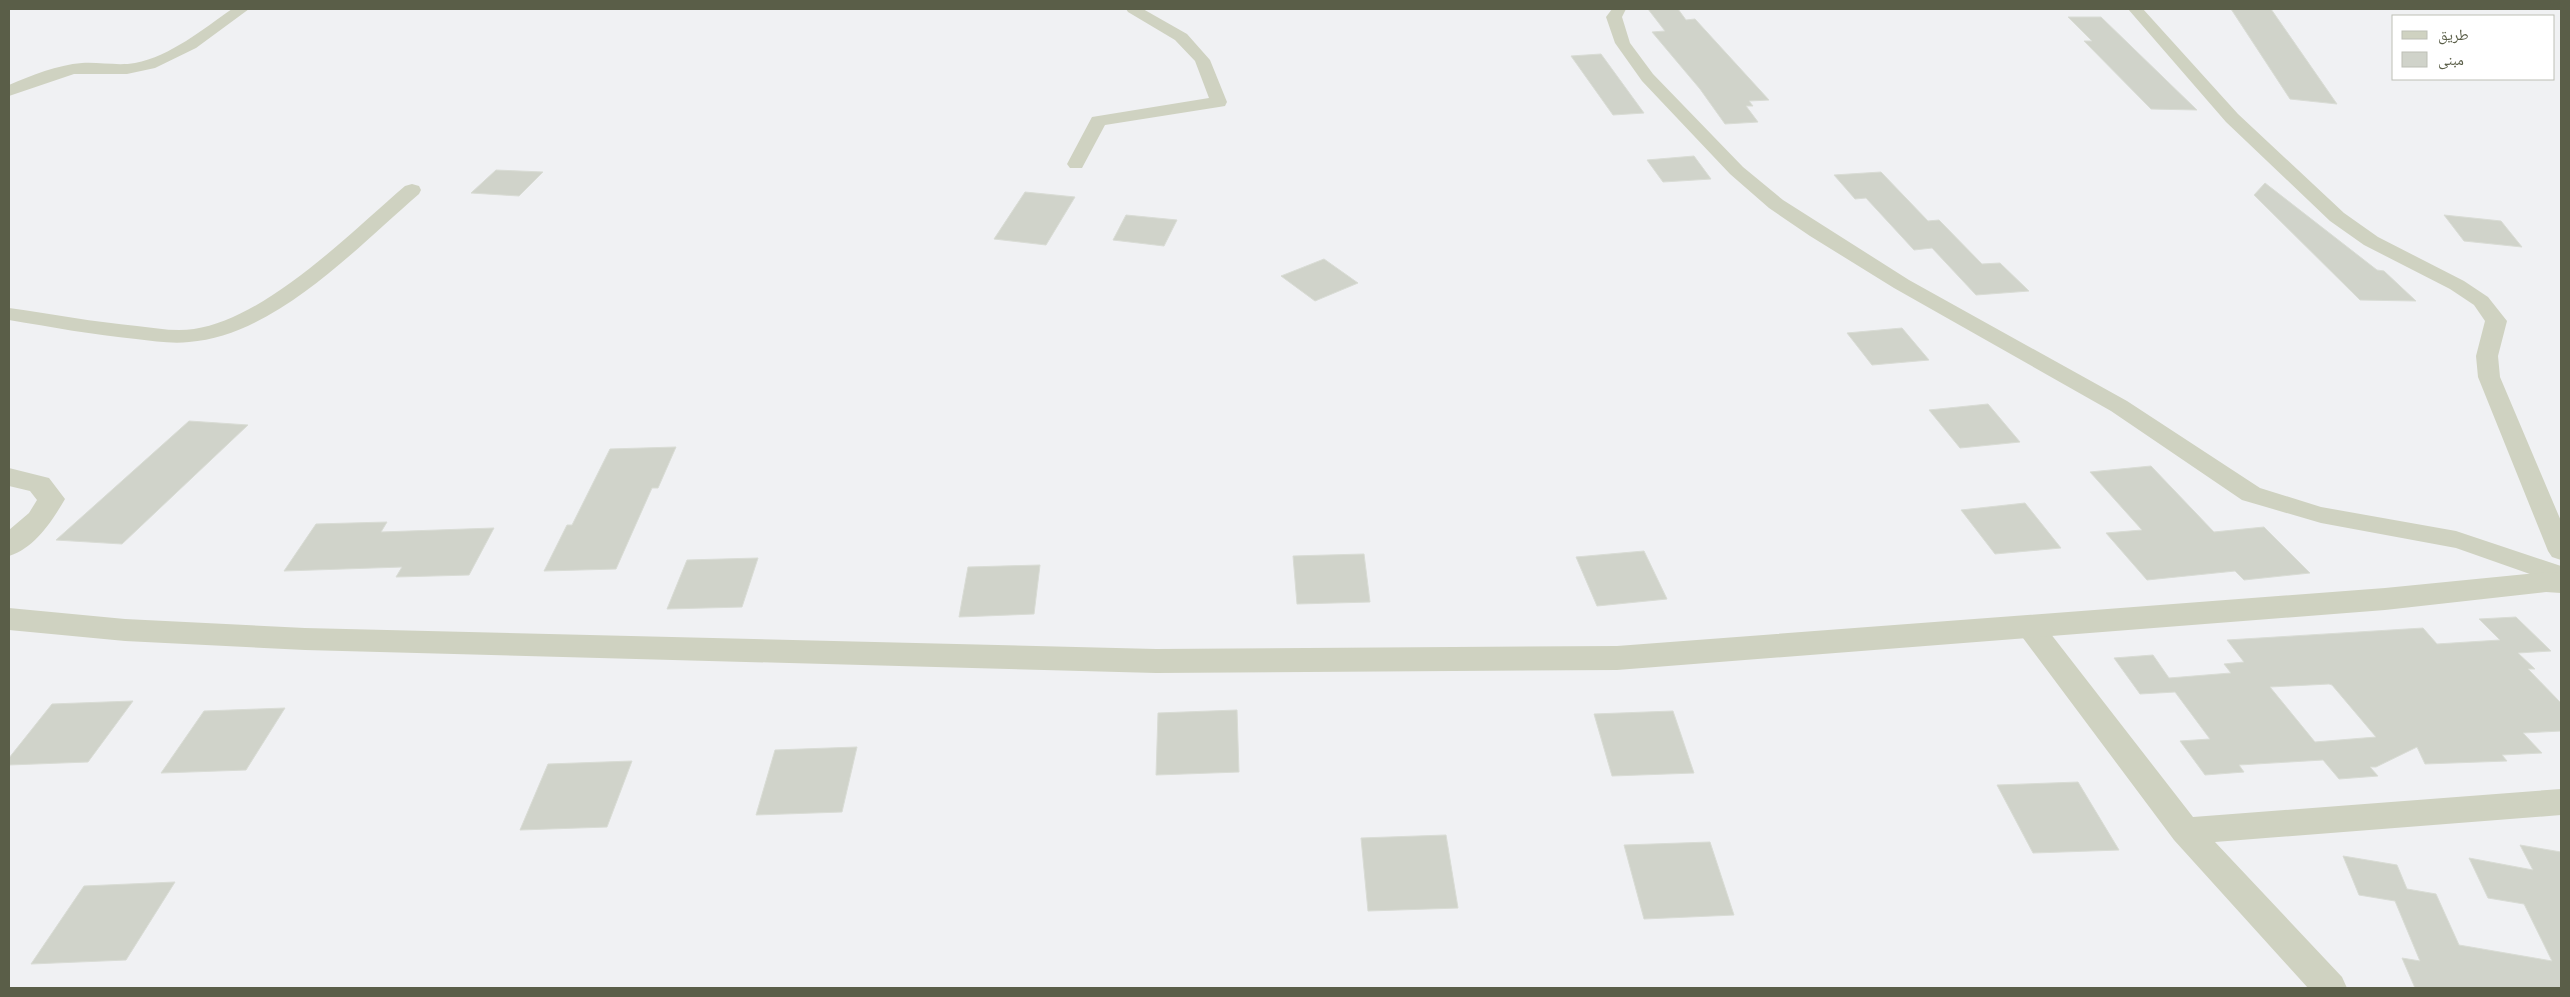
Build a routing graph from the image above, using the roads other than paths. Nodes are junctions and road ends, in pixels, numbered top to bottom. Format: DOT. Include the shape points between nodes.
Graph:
graph roads {
  1 [pos="241,9"];
  2 [pos="1133,9"];
  3 [pos="1619,9"];
  4 [pos="2135,9"];
  5 [pos="9,91"];
  6 [pos="1076,164"];
  7 [pos="412,190"];
  8 [pos="9,314"];
  9 [pos="9,477"];
  10 [pos="9,546"];
  11 [pos="2561,551"];
  12 [pos="2561,576"];
  13 [pos="2561,582"];
  14 [pos="9,619"];
  15 [pos="2030,628"];
  16 [pos="2561,802"];
  17 [pos="2185,832"];
  18 [pos="2330,988"];
  1 -- 5 [label="street" via="176,54 159,61 134,68 75,69 46,76"];
  2 -- 6 [label="street" via="1181,37 1202,60 1219,102 1098,121"];
  3 -- 12 [label="street" via="1614,16 1616,35 1657,88 1730,165 1776,204 1934,303 2121,407 2251,494 2313,515 2442,536"];
  4 -- 11 [label="street" via="2232,118 2337,217 2371,241 2481,301 2496,321 2487,356 2489,377"];
  7 -- 8 [label="street" via="302,283 250,317 223,328 196,335 173,336 105,330"];
  9 -- 10 [label="street" via="39,484 51,499 39,519"];
  13 -- 15 [label="street"];
  14 -- 15 [label="street" via="125,630 304,639 1156,661 1617,658"];
  15 -- 17 [label="street"];
  16 -- 17 [label="street"];
  17 -- 18 [label="street"];
}
